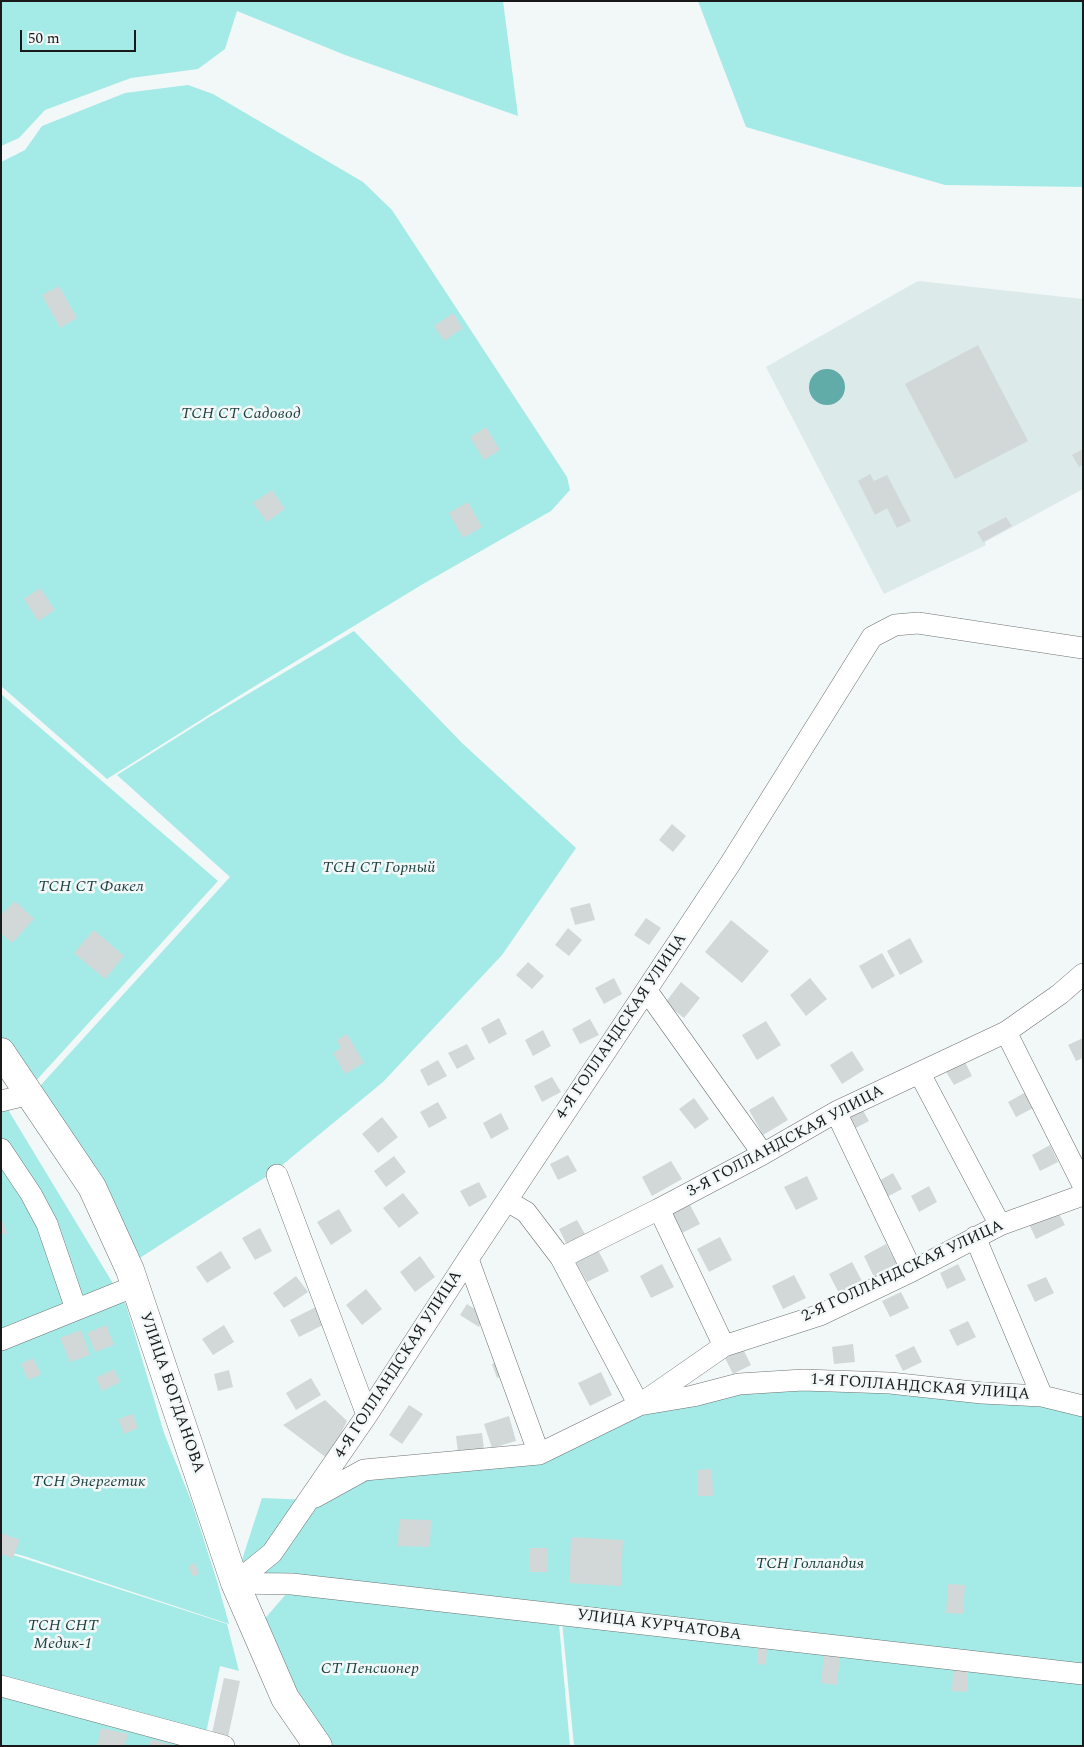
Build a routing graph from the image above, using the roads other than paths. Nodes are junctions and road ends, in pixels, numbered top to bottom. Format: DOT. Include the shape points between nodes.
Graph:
graph roads {
  1 [pos="1083,648"];
  2 [pos="1083,974"];
  3 [pos="647,991"];
  4 [pos="1006,1032"];
  5 [pos="1,1052"];
  6 [pos="920,1074"];
  7 [pos="30,1094"];
  8 [pos="1,1101"];
  9 [pos="836,1112"];
  10 [pos="1,1149"];
  11 [pos="762,1154"];
  12 [pos="277,1175"];
  13 [pos="1081,1198"];
  14 [pos="507,1201"];
  15 [pos="659,1209"];
  16 [pos="1000,1225"];
  17 [pos="975,1237"];
  18 [pos="561,1258"];
  19 [pos="468,1259"];
  20 [pos="912,1271"];
  21 [pos="135,1286"];
  22 [pos="76,1309"];
  23 [pos="1,1340"];
  24 [pos="724,1346"];
  25 [pos="1042,1396"];
  26 [pos="639,1406"];
  27 [pos="1083,1406"];
  28 [pos="367,1415"];
  29 [pos="539,1454"];
  30 [pos="310,1500"];
  31 [pos="235,1583"];
  32 [pos="1083,1674"];
  33 [pos="1,1686"];
  34 [pos="224,1746"];
  35 [pos="318,1746"];
  1 -- 3 [label="street, 4-Я ГОЛЛАНДСКАЯ УЛИЦА" via="918,623 895,625 872,637"];
  2 -- 4 [label="street, 3-Я ГОЛЛАНДСКАЯ УЛИЦА"];
  3 -- 11 [label="street"];
  3 -- 14 [label="street, 4-Я ГОЛЛАНДСКАЯ УЛИЦА"];
  4 -- 6 [label="street, 3-Я ГОЛЛАНДСКАЯ УЛИЦА"];
  4 -- 13 [label="street"];
  5 -- 7 [label="main road, УЛИЦА БОГДАНОВА"];
  6 -- 9 [label="street, 3-Я ГОЛЛАНДСКАЯ УЛИЦА"];
  6 -- 16 [label="street"];
  7 -- 8 [label="street"];
  7 -- 21 [label="main road, УЛИЦА БОГДАНОВА" via="92,1187"];
  9 -- 11 [label="street, 3-Я ГОЛЛАНДСКАЯ УЛИЦА"];
  9 -- 20 [label="street"];
  10 -- 22 [label="street" via="47,1224"];
  11 -- 15 [label="street, 3-Я ГОЛЛАНДСКАЯ УЛИЦА"];
  12 -- 28 [label="street"];
  13 -- 16 [label="street, 2-Я ГОЛЛАНДСКАЯ УЛИЦА"];
  14 -- 18 [label="street" via="526,1212"];
  14 -- 19 [label="street, 4-Я ГОЛЛАНДСКАЯ УЛИЦА"];
  15 -- 18 [label="street, 3-Я ГОЛЛАНДСКАЯ УЛИЦА"];
  15 -- 24 [label="street"];
  16 -- 17 [label="street, 2-Я ГОЛЛАНДСКАЯ УЛИЦА"];
  17 -- 20 [label="street, 2-Я ГОЛЛАНДСКАЯ УЛИЦА"];
  17 -- 25 [label="street"];
  18 -- 26 [label="street"];
  19 -- 28 [label="street, 4-Я ГОЛЛАНДСКАЯ УЛИЦА"];
  19 -- 29 [label="street"];
  20 -- 24 [label="street, 2-Я ГОЛЛАНДСКАЯ УЛИЦА" via="820,1315"];
  21 -- 22 [label="street"];
  21 -- 31 [label="main road, УЛИЦА БОГДАНОВА"];
  22 -- 23 [label="street"];
  24 -- 26 [label="street, 2-Я ГОЛЛАНДСКАЯ УЛИЦА"];
  25 -- 26 [label="street, 1-Я ГОЛЛАНДСКАЯ УЛИЦА" via="982,1394 890,1383 803,1380 739,1384"];
  25 -- 27 [label="street, 1-Я ГОЛЛАНДСКАЯ УЛИЦА"];
  26 -- 29 [label="street, 2-Я ГОЛЛАНДСКАЯ УЛИЦА"];
  28 -- 30 [label="street, 4-Я ГОЛЛАНДСКАЯ УЛИЦА"];
  29 -- 30 [label="street, 2-Я ГОЛЛАНДСКАЯ УЛИЦА" via="364,1470"];
  30 -- 31 [label="street, 4-Я ГОЛЛАНДСКАЯ УЛИЦА" via="272,1553"];
  31 -- 32 [label="street, УЛИЦА КУРЧАТОВА" via="292,1584"];
  31 -- 35 [label="main road, УЛИЦА БОГДАНОВА" via="286,1698"];
  33 -- 34 [label="street"];
}
